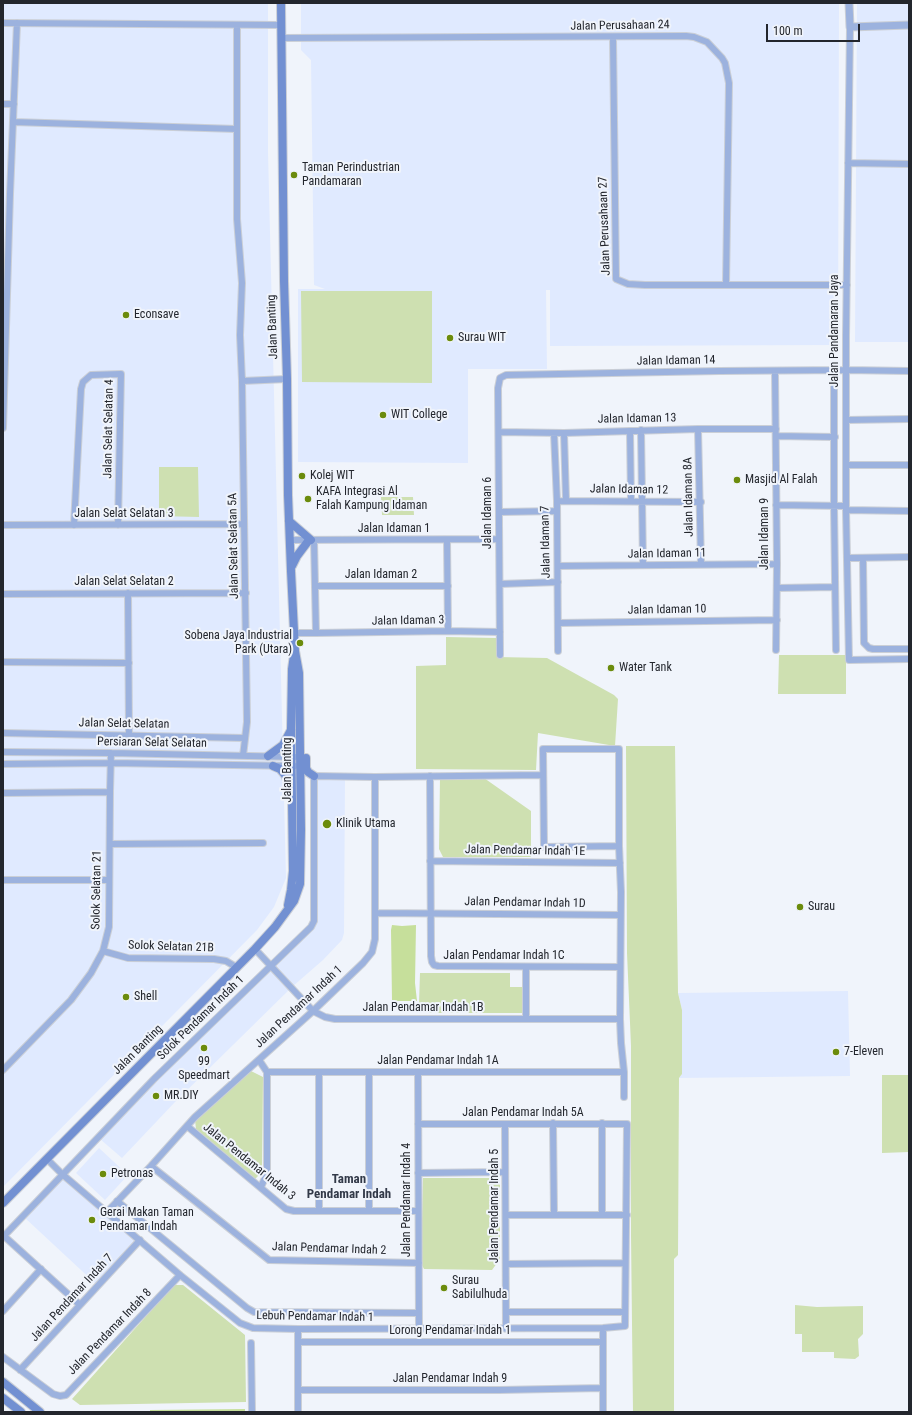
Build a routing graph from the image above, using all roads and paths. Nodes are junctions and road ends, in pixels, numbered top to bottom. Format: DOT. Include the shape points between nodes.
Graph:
graph roads {
  1 [pos="281,3"];
  2 [pos="849,3"];
  3 [pos="5,23"];
  4 [pos="17,23"];
  5 [pos="29,23"];
  6 [pos="237,25"];
  7 [pos="282,25"];
  8 [pos="909,25"];
  9 [pos="850,27"];
  10 [pos="16,36"];
  11 [pos="613,37"];
  12 [pos="282,38"];
  13 [pos="3,104"];
  14 [pos="14,104"];
  15 [pos="13,122"];
  16 [pos="237,129"];
  17 [pos="848,163"];
  18 [pos="909,164"];
  19 [pos="726,285"];
  20 [pos="847,285"];
  21 [pos="834,370"];
  22 [pos="846,370"];
  23 [pos="775,371"];
  24 [pos="909,371"];
  25 [pos="506,375"];
  26 [pos="287,379"];
  27 [pos="242,381"];
  28 [pos="909,419"];
  29 [pos="846,420"];
  30 [pos="3,428"];
  31 [pos="698,429"];
  32 [pos="641,430"];
  33 [pos="630,431"];
  34 [pos="499,432"];
  35 [pos="554,432"];
  36 [pos="564,432"];
  37 [pos="776,432"];
  38 [pos="835,437"];
  39 [pos="846,465"];
  40 [pos="909,465"];
  41 [pos="557,500"];
  42 [pos="566,500"];
  43 [pos="631,501"];
  44 [pos="642,501"];
  45 [pos="701,502"];
  46 [pos="776,505"];
  47 [pos="834,506"];
  48 [pos="846,508"];
  49 [pos="557,511"];
  50 [pos="909,511"];
  51 [pos="500,512"];
  52 [pos="289,521"];
  53 [pos="244,524"];
  54 [pos="3,525"];
  55 [pos="74,525"];
  56 [pos="118,525"];
  57 [pos="499,539"];
  58 [pos="290,540"];
  59 [pos="312,540"];
  60 [pos="447,540"];
  61 [pos="847,558"];
  62 [pos="863,558"];
  63 [pos="909,558"];
  64 [pos="701,564"];
  65 [pos="777,564"];
  66 [pos="643,565"];
  67 [pos="558,566"];
  68 [pos="290,571"];
  69 [pos="558,582"];
  70 [pos="500,584"];
  71 [pos="315,586"];
  72 [pos="448,586"];
  73 [pos="835,587"];
  74 [pos="776,588"];
  75 [pos="128,593"];
  76 [pos="246,593"];
  77 [pos="3,594"];
  78 [pos="776,620"];
  79 [pos="559,623"];
  80 [pos="448,631"];
  81 [pos="500,632"];
  82 [pos="294,633"];
  83 [pos="316,633"];
  84 [pos="909,649"];
  85 [pos="776,650"];
  86 [pos="836,650"];
  87 [pos="295,651"];
  88 [pos="558,651"];
  89 [pos="500,655"];
  90 [pos="909,659"];
  91 [pos="3,662"];
  92 [pos="129,663"];
  93 [pos="300,728"];
  94 [pos="291,729"];
  95 [pos="3,733"];
  96 [pos="129,736"];
  97 [pos="245,738"];
  98 [pos="3,752"];
  99 [pos="111,753"];
  100 [pos="243,756"];
  101 [pos="268,756"];
  102 [pos="296,757"];
  103 [pos="111,763"];
  104 [pos="3,764"];
  105 [pos="273,766"];
  106 [pos="296,766"];
  107 [pos="543,775"];
  108 [pos="314,776"];
  109 [pos="430,776"];
  110 [pos="376,777"];
  111 [pos="3,792"];
  112 [pos="110,792"];
  113 [pos="293,796"];
  114 [pos="263,843"];
  115 [pos="110,844"];
  116 [pos="619,846"];
  117 [pos="430,861"];
  118 [pos="620,863"];
  119 [pos="3,880"];
  120 [pos="109,880"];
  121 [pos="287,910"];
  122 [pos="375,913"];
  123 [pos="431,913"];
  124 [pos="620,915"];
  125 [pos="255,949"];
  126 [pos="104,951"];
  127 [pos="236,967"];
  128 [pos="271,967"];
  129 [pos="526,967"];
  130 [pos="620,967"];
  131 [pos="313,1011"];
  132 [pos="526,1019"];
  133 [pos="620,1019"];
  134 [pos="259,1060"];
  135 [pos="3,1070"];
  136 [pos="267,1072"];
  137 [pos="319,1072"];
  138 [pos="369,1072"];
  139 [pos="418,1072"];
  140 [pos="624,1072"];
  141 [pos="624,1097"];
  142 [pos="553,1123"];
  143 [pos="602,1123"];
  144 [pos="418,1124"];
  145 [pos="505,1124"];
  146 [pos="188,1126"];
  147 [pos="47,1159"];
  148 [pos="151,1166"];
  149 [pos="506,1172"];
  150 [pos="418,1173"];
  151 [pos="62,1174"];
  152 [pos="260,1187"];
  153 [pos="117,1202"];
  154 [pos="3,1204"];
  155 [pos="319,1211"];
  156 [pos="369,1211"];
  157 [pos="418,1211"];
  158 [pos="107,1212"];
  159 [pos="602,1214"];
  160 [pos="506,1215"];
  161 [pos="554,1215"];
  162 [pos="627,1215"];
  163 [pos="4,1236"];
  164 [pos="140,1240"];
  165 [pos="418,1263"];
  166 [pos="625,1263"];
  167 [pos="506,1264"];
  168 [pos="42,1269"];
  169 [pos="180,1275"];
  170 [pos="80,1305"];
  171 [pos="3,1311"];
  172 [pos="506,1312"];
  173 [pos="625,1312"];
  174 [pos="419,1313"];
  175 [pos="506,1328"];
  176 [pos="602,1328"];
  177 [pos="419,1329"];
  178 [pos="298,1330"];
  179 [pos="298,1342"];
  180 [pos="602,1342"];
  181 [pos="251,1343"];
  182 [pos="3,1357"];
  183 [pos="20,1370"];
  184 [pos="3,1382"];
  185 [pos="602,1388"];
  186 [pos="298,1390"];
  187 [pos="3,1398"];
  188 [pos="21,1412"];
  189 [pos="40,1412"];
  190 [pos="252,1412"];
  191 [pos="298,1412"];
  192 [pos="603,1412"];
  1 -- 7 [label="main road, Jalan Banting"];
  2 -- 9 [label="street, Jalan Pandamaran Jaya"];
  3 -- 4 [label="street"];
  3 -- 10 [label="street"];
  4 -- 5 [label="street"];
  4 -- 10 [label="street"];
  5 -- 6 [label="street"];
  5 -- 10 [label="street"];
  6 -- 7 [label="street"];
  6 -- 16 [label="street, Jalan Selat Selatan 5A"];
  7 -- 12 [label="main road, Jalan Banting"];
  8 -- 9 [label="street"];
  9 -- 17 [label="street, Jalan Pandamaran Jaya"];
  10 -- 14 [label="street"];
  11 -- 12 [label="street, Jalan Perusahaan 24"];
  11 -- 19 [label="street, Jalan Perusahaan 24" via="694,37 710,44 725,63 729,83"];
  11 -- 19 [label="street, Jalan Perusahaan 27" via="616,279 628,284 645,285"];
  12 -- 26 [label="main road, Jalan Banting"];
  13 -- 14 [label="street"];
  14 -- 15 [label="street"];
  15 -- 16 [label="street"];
  15 -- 30 [label="street"];
  16 -- 27 [label="street, Jalan Selat Selatan 5A"];
  17 -- 18 [label="street"];
  17 -- 20 [label="street, Jalan Pandamaran Jaya"];
  19 -- 20 [label="street, Jalan Perusahaan 27"];
  20 -- 22 [label="street, Jalan Pandamaran Jaya"];
  21 -- 22 [label="street, Jalan Idaman 14"];
  21 -- 23 [label="street, Jalan Idaman 14"];
  21 -- 38 [label="street, Jalan Pandamaran Jaya"];
  22 -- 24 [label="street, Jalan Idaman 14"];
  22 -- 29 [label="street, Jalan Pandamaran Jaya"];
  23 -- 25 [label="street, Jalan Idaman 14"];
  23 -- 37 [label="street, Jalan Idaman 9"];
  25 -- 34 [label="street, Jalan Idaman 6" via="498,382"];
  26 -- 27 [label="street"];
  26 -- 52 [label="main road, Jalan Banting"];
  27 -- 53 [label="street, Jalan Selat Selatan 5A"];
  28 -- 29 [label="street"];
  29 -- 39 [label="street, Jalan Pandamaran Jaya"];
  31 -- 32 [label="street, Jalan Idaman 13"];
  31 -- 37 [label="street, Jalan Idaman 13"];
  31 -- 45 [label="street, Jalan Idaman 8A"];
  32 -- 33 [label="street, Jalan Idaman 13"];
  32 -- 44 [label="street"];
  33 -- 36 [label="street, Jalan Idaman 13"];
  33 -- 43 [label="street"];
  34 -- 35 [label="street, Jalan Idaman 13"];
  34 -- 51 [label="street, Jalan Idaman 6"];
  35 -- 36 [label="street, Jalan Idaman 13"];
  35 -- 41 [label="street, Jalan Idaman 7"];
  36 -- 42 [label="street, Jalan Idaman 7"];
  37 -- 38 [label="street, Jalan Idaman 13"];
  37 -- 46 [label="street, Jalan Idaman 9"];
  38 -- 47 [label="street, Jalan Pandamaran Jaya"];
  39 -- 40 [label="street"];
  39 -- 48 [label="street, Jalan Pandamaran Jaya"];
  41 -- 42 [label="street, Jalan Idaman 12"];
  41 -- 49 [label="street, Jalan Idaman 7"];
  42 -- 43 [label="street, Jalan Idaman 12"];
  43 -- 44 [label="street, Jalan Idaman 12"];
  44 -- 45 [label="street, Jalan Idaman 12"];
  44 -- 66 [label="street"];
  45 -- 64 [label="street, Jalan Idaman 8A"];
  46 -- 47 [label="street"];
  46 -- 65 [label="street, Jalan Idaman 9"];
  47 -- 48 [label="street"];
  47 -- 73 [label="street, Jalan Pandamaran Jaya"];
  48 -- 50 [label="street"];
  48 -- 61 [label="street, Jalan Pandamaran Jaya"];
  49 -- 51 [label="street"];
  49 -- 67 [label="street, Jalan Idaman 7"];
  51 -- 57 [label="street, Jalan Idaman 6"];
  52 -- 58 [label="main road, Jalan Banting"];
  52 -- 59 [label="main road"];
  53 -- 56 [label="street, Jalan Selat Selatan 3"];
  53 -- 76 [label="street, Jalan Selat Selatan 5A"];
  54 -- 55 [label="street, Jalan Selat Selatan 3"];
  55 -- 56 [label="street, Jalan Selat Selatan 3"];
  55 -- 56 [label="street, Jalan Selat Selatan 4" via="83,382 91,374 121,374"];
  57 -- 60 [label="street, Jalan Idaman 1"];
  57 -- 70 [label="street, Jalan Idaman 6"];
  58 -- 59 [label="street, Jalan Idaman 1"];
  58 -- 68 [label="main road, Jalan Banting"];
  59 -- 60 [label="street, Jalan Idaman 1"];
  59 -- 68 [label="main road" via="297,556"];
  59 -- 71 [label="street"];
  60 -- 72 [label="street"];
  61 -- 62 [label="street"];
  61 -- 90 [label="street, Jalan Pandamaran Jaya" via="850,660"];
  62 -- 63 [label="street"];
  62 -- 84 [label="street" via="864,643 873,649"];
  64 -- 65 [label="street, Jalan Idaman 11"];
  64 -- 66 [label="street, Jalan Idaman 11"];
  65 -- 74 [label="street, Jalan Idaman 9"];
  66 -- 67 [label="street, Jalan Idaman 11"];
  67 -- 69 [label="street, Jalan Idaman 7"];
  68 -- 82 [label="main road, Jalan Banting"];
  69 -- 70 [label="street"];
  69 -- 79 [label="street, Jalan Idaman 7"];
  70 -- 81 [label="street, Jalan Idaman 6"];
  71 -- 72 [label="street, Jalan Idaman 2"];
  71 -- 83 [label="street"];
  72 -- 80 [label="street"];
  73 -- 74 [label="street"];
  73 -- 86 [label="street, Jalan Pandamaran Jaya"];
  74 -- 78 [label="street, Jalan Idaman 9"];
  75 -- 76 [label="street, Jalan Selat Selatan 2"];
  75 -- 77 [label="street, Jalan Selat Selatan 2"];
  75 -- 92 [label="street"];
  76 -- 97 [label="street, Jalan Selat Selatan 5A" via="248,722"];
  78 -- 79 [label="street, Jalan Idaman 10"];
  78 -- 85 [label="street, Jalan Idaman 9"];
  79 -- 88 [label="street, Jalan Idaman 7"];
  80 -- 81 [label="street, Jalan Idaman 3"];
  80 -- 83 [label="street, Jalan Idaman 3"];
  81 -- 89 [label="street, Jalan Idaman 6"];
  82 -- 83 [label="street, Jalan Idaman 3"];
  82 -- 87 [label="main road, Jalan Banting"];
  87 -- 93 [label="main road, Jalan Banting" via="299,668"];
  87 -- 94 [label="main road, Jalan Banting" via="292,669"];
  91 -- 92 [label="street"];
  92 -- 96 [label="street"];
  93 -- 102 [label="main road, Jalan Banting"];
  93 -- 108 [label="main road" via="305,745 306,768"];
  94 -- 101 [label="main road" via="283,745"];
  94 -- 102 [label="main road, Jalan Banting"];
  95 -- 96 [label="street, Jalan Selat Selatan"];
  96 -- 97 [label="street, Jalan Selat Selatan"];
  97 -- 100 [label="street, Jalan Selat Selatan 5A"];
  98 -- 99 [label="street, Persiaran Selat Selatan"];
  99 -- 100 [label="street, Persiaran Selat Selatan"];
  99 -- 103 [label="street, Solok Selatan 21"];
  100 -- 101 [label="street, Persiaran Selat Selatan"];
  101 -- 102 [label="street, Persiaran Selat Selatan"];
  102 -- 106 [label="main road, Jalan Banting"];
  103 -- 104 [label="street, Persiaran Selat Selatan"];
  103 -- 105 [label="street, Persiaran Selat Selatan"];
  103 -- 112 [label="street, Solok Selatan 21"];
  105 -- 106 [label="street, Persiaran Selat Selatan"];
  105 -- 113 [label="main road" via="285,775"];
  106 -- 113 [label="main road, Jalan Banting"];
  106 -- 121 [label="main road, Jalan Banting" via="301,871 296,896"];
  107 -- 109 [label="street"];
  107 -- 116 [label="street" via="544,847"];
  107 -- 116 [label="street" via="543,749 619,749"];
  108 -- 110 [label="street"];
  108 -- 128 [label="street, Solok Pendamar Indah 1" via="314,921"];
  109 -- 110 [label="street"];
  109 -- 117 [label="street, Jalan Pendamar Indah 1C"];
  110 -- 122 [label="street, Jalan Pendamar Indah 1"];
  111 -- 112 [label="street"];
  112 -- 115 [label="street, Solok Selatan 21"];
  113 -- 121 [label="main road, Jalan Banting" via="293,879"];
  114 -- 115 [label="street"];
  115 -- 120 [label="street, Solok Selatan 21"];
  116 -- 118 [label="street"];
  117 -- 118 [label="street, Jalan Pendamar Indah 1E"];
  117 -- 123 [label="street, Jalan Pendamar Indah 1C"];
  118 -- 124 [label="street"];
  119 -- 120 [label="street"];
  120 -- 126 [label="street, Solok Selatan 21" via="109,927"];
  121 -- 125 [label="main road, Jalan Banting"];
  122 -- 123 [label="street, Jalan Pendamar Indah 1D"];
  122 -- 131 [label="street, Jalan Pendamar Indah 1" via="375,940 372,952"];
  123 -- 124 [label="street, Jalan Pendamar Indah 1D"];
  123 -- 129 [label="street, Jalan Pendamar Indah 1C" via="434,965"];
  124 -- 130 [label="street"];
  125 -- 127 [label="main road, Jalan Banting"];
  125 -- 128 [label="street, Jalan Pendamar Indah 1B"];
  126 -- 127 [label="street, Solok Selatan 21B" via="128,958 214,959 226,961"];
  126 -- 135 [label="street, Solok Selatan 21" via="72,1000"];
  127 -- 147 [label="main road, Jalan Banting"];
  128 -- 131 [label="street, Jalan Pendamar Indah 1B"];
  128 -- 151 [label="street, Solok Pendamar Indah 1" via="154,1079"];
  129 -- 130 [label="street, Jalan Pendamar Indah 1C"];
  129 -- 132 [label="street"];
  130 -- 133 [label="street"];
  131 -- 132 [label="street, Jalan Pendamar Indah 1B" via="335,1019"];
  131 -- 134 [label="street, Jalan Pendamar Indah 1"];
  132 -- 133 [label="street, Jalan Pendamar Indah 1B"];
  133 -- 140 [label="street"];
  134 -- 136 [label="street"];
  134 -- 146 [label="street, Jalan Pendamar Indah 1" via="245,1070"];
  136 -- 137 [label="street, Jalan Pendamar Indah 1A"];
  136 -- 152 [label="street" via="267,1173"];
  137 -- 138 [label="street, Jalan Pendamar Indah 1A"];
  137 -- 155 [label="street"];
  138 -- 139 [label="street, Jalan Pendamar Indah 1A"];
  138 -- 156 [label="street"];
  139 -- 140 [label="street, Jalan Pendamar Indah 1A"];
  139 -- 144 [label="street, Jalan Pendamar Indah 4"];
  140 -- 141 [label="street"];
  142 -- 143 [label="street, Jalan Pendamar Indah 5A"];
  142 -- 145 [label="street, Jalan Pendamar Indah 5A"];
  142 -- 161 [label="street"];
  143 -- 159 [label="street"];
  143 -- 162 [label="street, Jalan Pendamar Indah 5A" via="627,1124"];
  144 -- 145 [label="street, Jalan Pendamar Indah 5A"];
  144 -- 150 [label="street, Jalan Pendamar Indah 4"];
  145 -- 149 [label="street, Jalan Pendamar Indah 5"];
  146 -- 148 [label="street, Jalan Pendamar Indah 1"];
  146 -- 152 [label="street, Jalan Pendamar Indah 3"];
  147 -- 151 [label="street, Lebuh Pendamar Indah 1"];
  147 -- 154 [label="main road, Jalan Banting"];
  148 -- 153 [label="street, Jalan Pendamar Indah 1"];
  148 -- 165 [label="street, Jalan Pendamar Indah 2" via="269,1260"];
  149 -- 150 [label="street"];
  149 -- 160 [label="street, Jalan Pendamar Indah 5"];
  150 -- 157 [label="street, Jalan Pendamar Indah 4"];
  151 -- 158 [label="street, Lebuh Pendamar Indah 1"];
  151 -- 163 [label="street, Solok Pendamar Indah 1"];
  152 -- 155 [label="street, Jalan Pendamar Indah 3" via="286,1209"];
  153 -- 158 [label="street, Jalan Pendamar Indah 1"];
  153 -- 174 [label="street" via="254,1312"];
  155 -- 156 [label="street, Jalan Pendamar Indah 3"];
  156 -- 157 [label="street, Jalan Pendamar Indah 3"];
  157 -- 165 [label="street, Jalan Pendamar Indah 4"];
  158 -- 164 [label="street, Lebuh Pendamar Indah 1"];
  159 -- 161 [label="street"];
  159 -- 162 [label="street"];
  160 -- 161 [label="street"];
  160 -- 167 [label="street, Jalan Pendamar Indah 5"];
  162 -- 166 [label="street"];
  163 -- 168 [label="street"];
  164 -- 169 [label="street, Lebuh Pendamar Indah 1"];
  164 -- 170 [label="street, Jalan Pendamar Indah 7"];
  165 -- 174 [label="street, Jalan Pendamar Indah 4"];
  166 -- 167 [label="street"];
  166 -- 173 [label="street"];
  167 -- 172 [label="street, Jalan Pendamar Indah 5"];
  168 -- 170 [label="street"];
  168 -- 171 [label="street"];
  169 -- 178 [label="street, Lebuh Pendamar Indah 1" via="240,1323 260,1329"];
  169 -- 183 [label="street, Jalan Pendamar Indah 8" via="66,1395 53,1394"];
  170 -- 183 [label="street, Jalan Pendamar Indah 7"];
  172 -- 173 [label="street"];
  172 -- 175 [label="street, Jalan Pendamar Indah 5"];
  173 -- 176 [label="street, Lebuh Pendamar Indah 1" via="625,1326"];
  174 -- 177 [label="street, Jalan Pendamar Indah 4"];
  175 -- 176 [label="street, Lebuh Pendamar Indah 1"];
  175 -- 177 [label="street, Lebuh Pendamar Indah 1"];
  176 -- 180 [label="street"];
  177 -- 178 [label="street, Lebuh Pendamar Indah 1"];
  178 -- 179 [label="street"];
  179 -- 180 [label="street, Lorong Pendamar Indah 1"];
  179 -- 186 [label="street"];
  180 -- 185 [label="street"];
  181 -- 190 [label="street"];
  182 -- 183 [label="street"];
  184 -- 189 [label="main road"];
  185 -- 186 [label="street, Jalan Pendamar Indah 9"];
  185 -- 192 [label="street"];
  186 -- 191 [label="street"];
  187 -- 188 [label="main road"];
}
